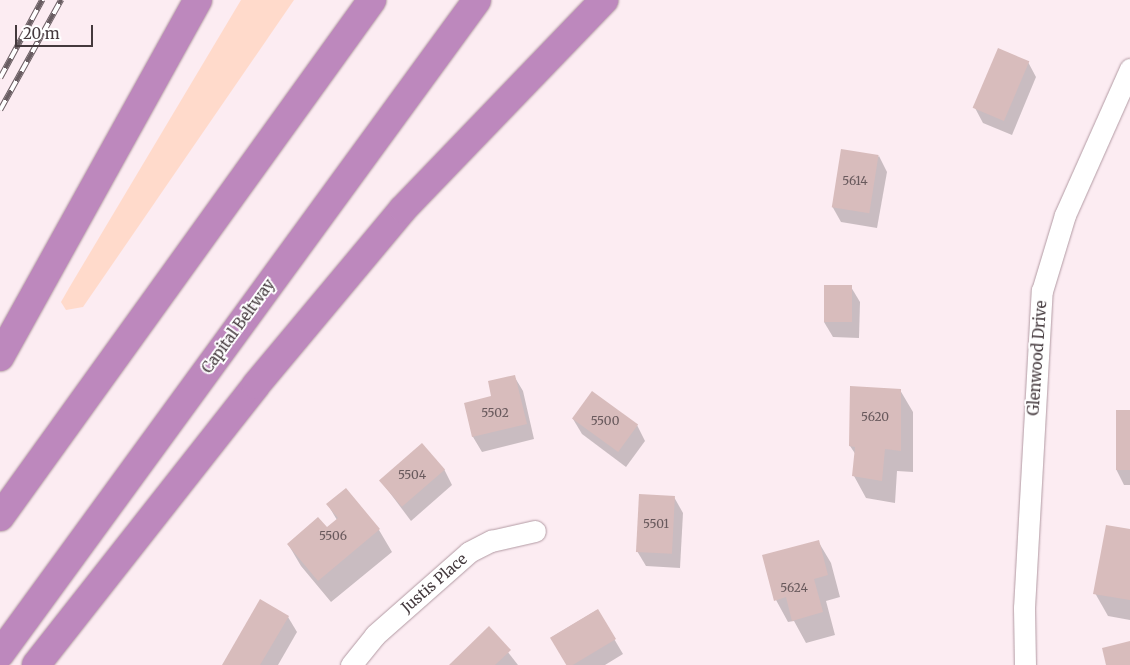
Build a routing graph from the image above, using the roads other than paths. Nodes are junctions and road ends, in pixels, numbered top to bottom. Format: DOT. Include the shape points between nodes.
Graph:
graph roads {
  1 [pos="198,0"];
  2 [pos="372,0"];
  3 [pos="477,0"];
  4 [pos="604,0"];
  5 [pos="1130,69"];
  6 [pos="0,356"];
  7 [pos="0,517"];
  8 [pos="536,530"];
  9 [pos="0,654"];
  10 [pos="36,665"];
  11 [pos="351,665"];
  12 [pos="1025,665"];
  1 -- 6 [label="highway"];
  2 -- 7 [label="highway"];
  3 -- 9 [label="highway, Capital Beltway"];
  4 -- 10 [label="highway" via="403,209 262,378"];
  5 -- 12 [label="street, Glenwood Drive" via="1065,215 1042,292 1024,600"];
  8 -- 11 [label="street, Justis Place" via="491,540 469,552 375,635"];
}
